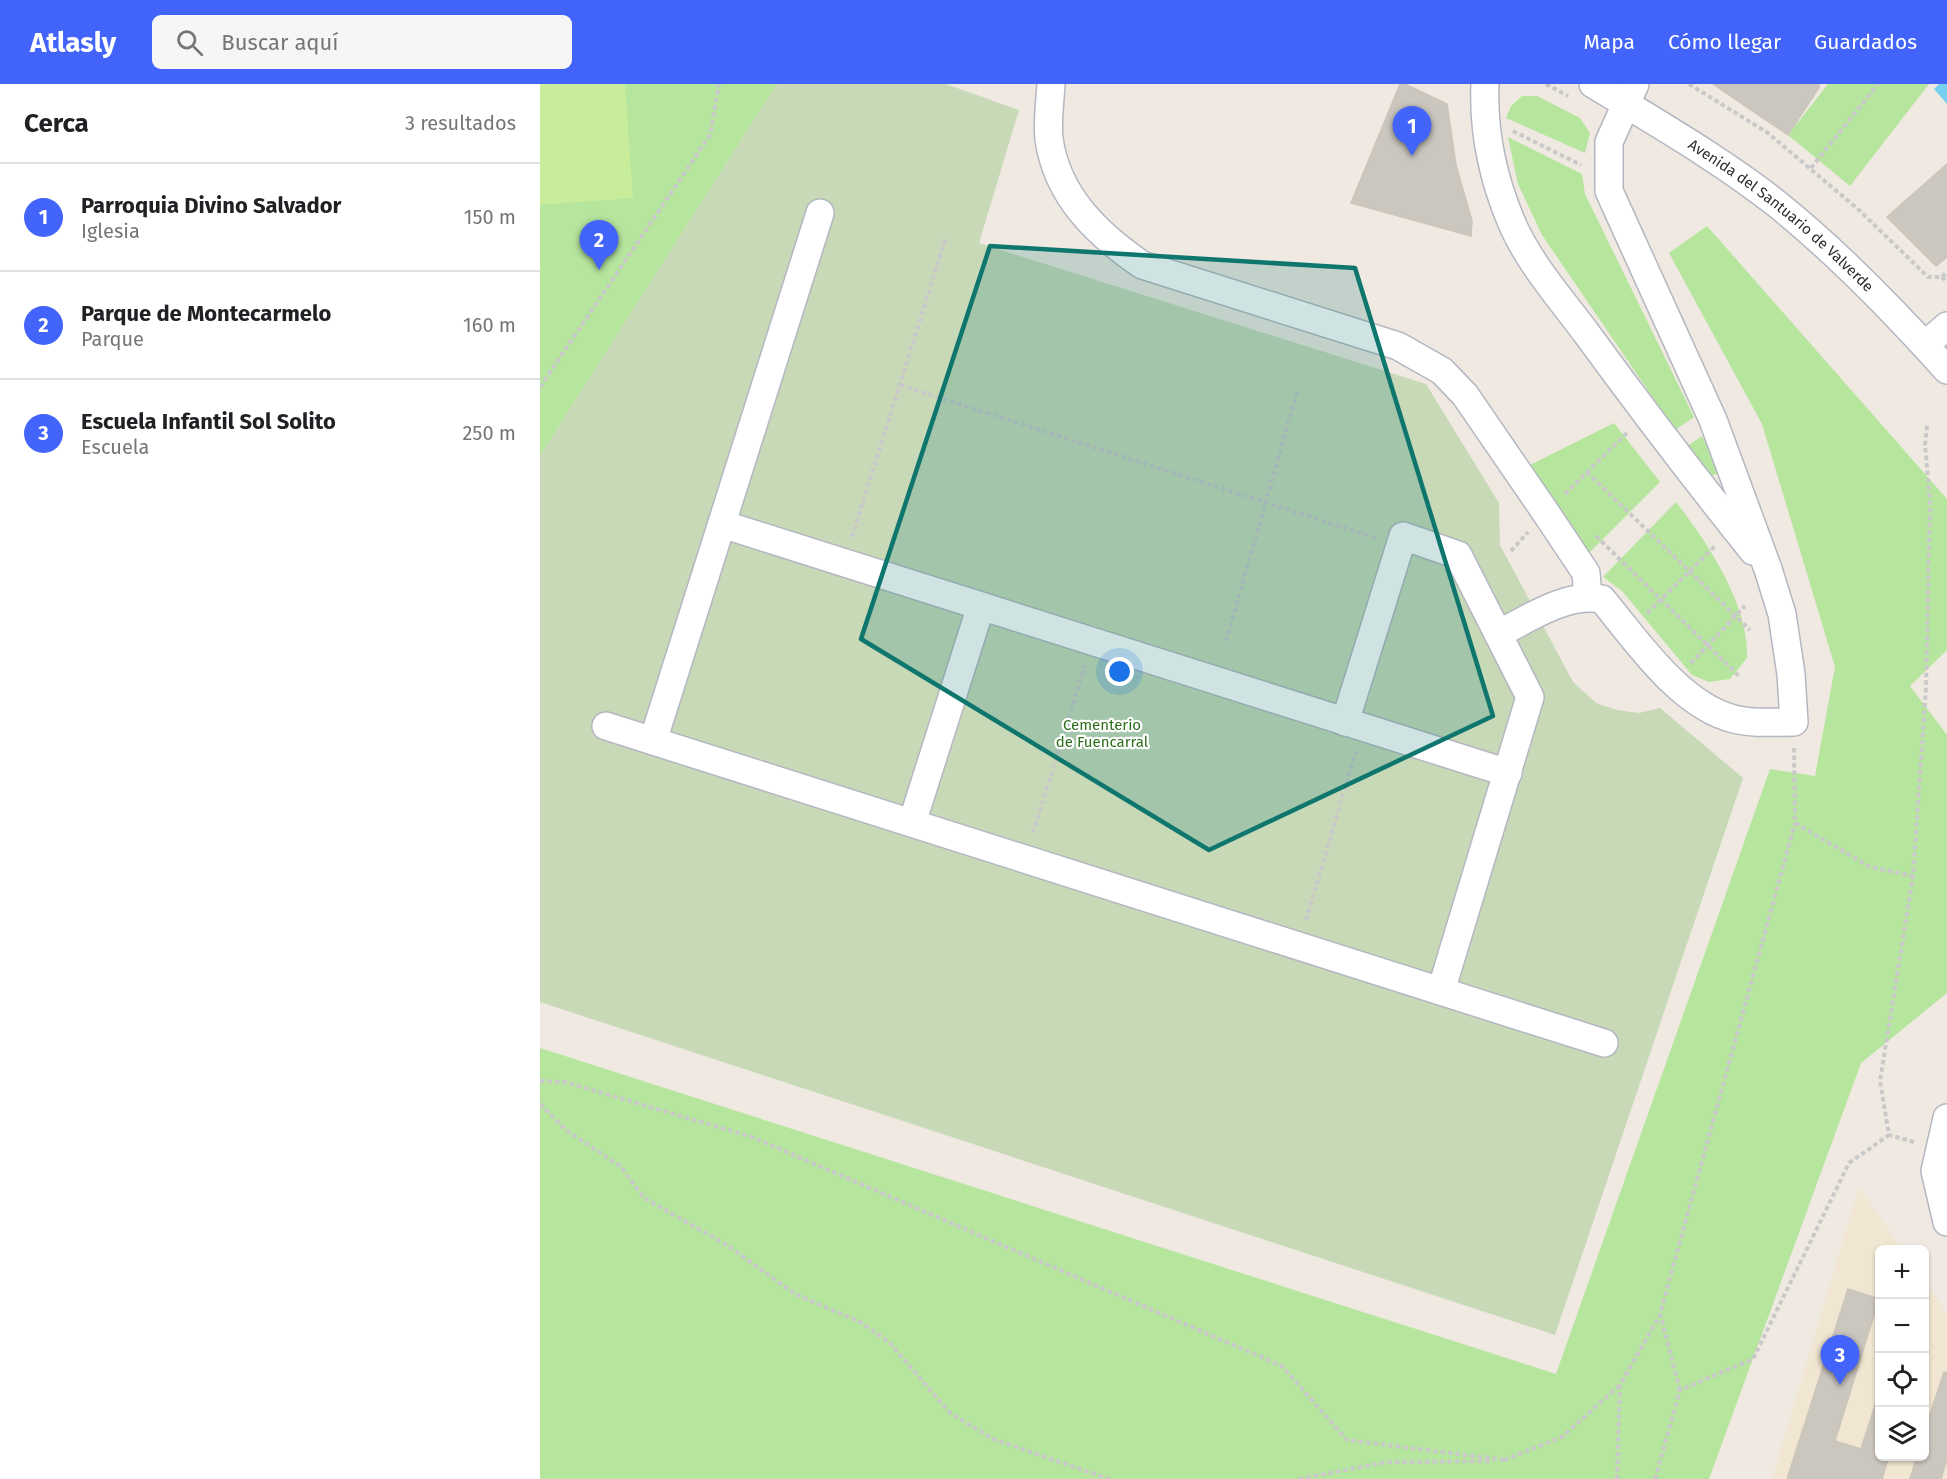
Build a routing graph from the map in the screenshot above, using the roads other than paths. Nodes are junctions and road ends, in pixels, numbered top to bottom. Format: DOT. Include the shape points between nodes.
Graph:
graph roads {
  1 [pos="1051,84"];
  2 [pos="1485,84"];
  3 [pos="1593,84"];
  4 [pos="1630,94"];
  5 [pos="820,213"];
  6 [pos="1947,326"];
  7 [pos="1925,345"];
  8 [pos="1947,370"];
  9 [pos="722,524"];
  10 [pos="1768,570"];
  11 [pos="1588,597"];
  12 [pos="981,606"];
  13 [pos="1498,634"];
  14 [pos="1354,725"];
  15 [pos="606,726"];
  16 [pos="653,741"];
  17 [pos="1508,773"];
  18 [pos="912,823"];
  19 [pos="1441,991"];
  20 [pos="1604,1043"];
  21 [pos="1947,1118"];
  22 [pos="1947,1222"];
  1 -- 11 [label="street" via="1049,139 1062,183 1106,241 1142,265 1398,346 1442,371 1465,395 1586,573"];
  2 -- 10 [label="street" via="1484,116 1497,182 1512,223 1532,260 1669,446"];
  3 -- 4 [label="street, Avenida del Santuario de Valverde"];
  4 -- 7 [label="street, Avenida del Santuario de Valverde" via="1689,143 1777,204"];
  4 -- 10 [label="street" via="1609,142 1609,191 1713,420"];
  5 -- 9 [label="street"];
  6 -- 7 [label="street"];
  7 -- 8 [label="street, Avenida del Santuario de Valverde"];
  9 -- 12 [label="street"];
  9 -- 16 [label="street"];
  10 -- 11 [label="street" via="1782,614 1794,722 1733,719 1701,703 1663,673 1602,599"];
  11 -- 13 [label="street" via="1568,600"];
  12 -- 14 [label="street"];
  12 -- 18 [label="street"];
  13 -- 14 [label="street" via="1458,555 1403,536"];
  13 -- 17 [label="street" via="1530,697"];
  14 -- 17 [label="street"];
  15 -- 16 [label="street"];
  16 -- 18 [label="street"];
  17 -- 19 [label="street"];
  18 -- 19 [label="street"];
  19 -- 20 [label="street"];
  21 -- 22 [label="street" via="1935,1171"];
}
